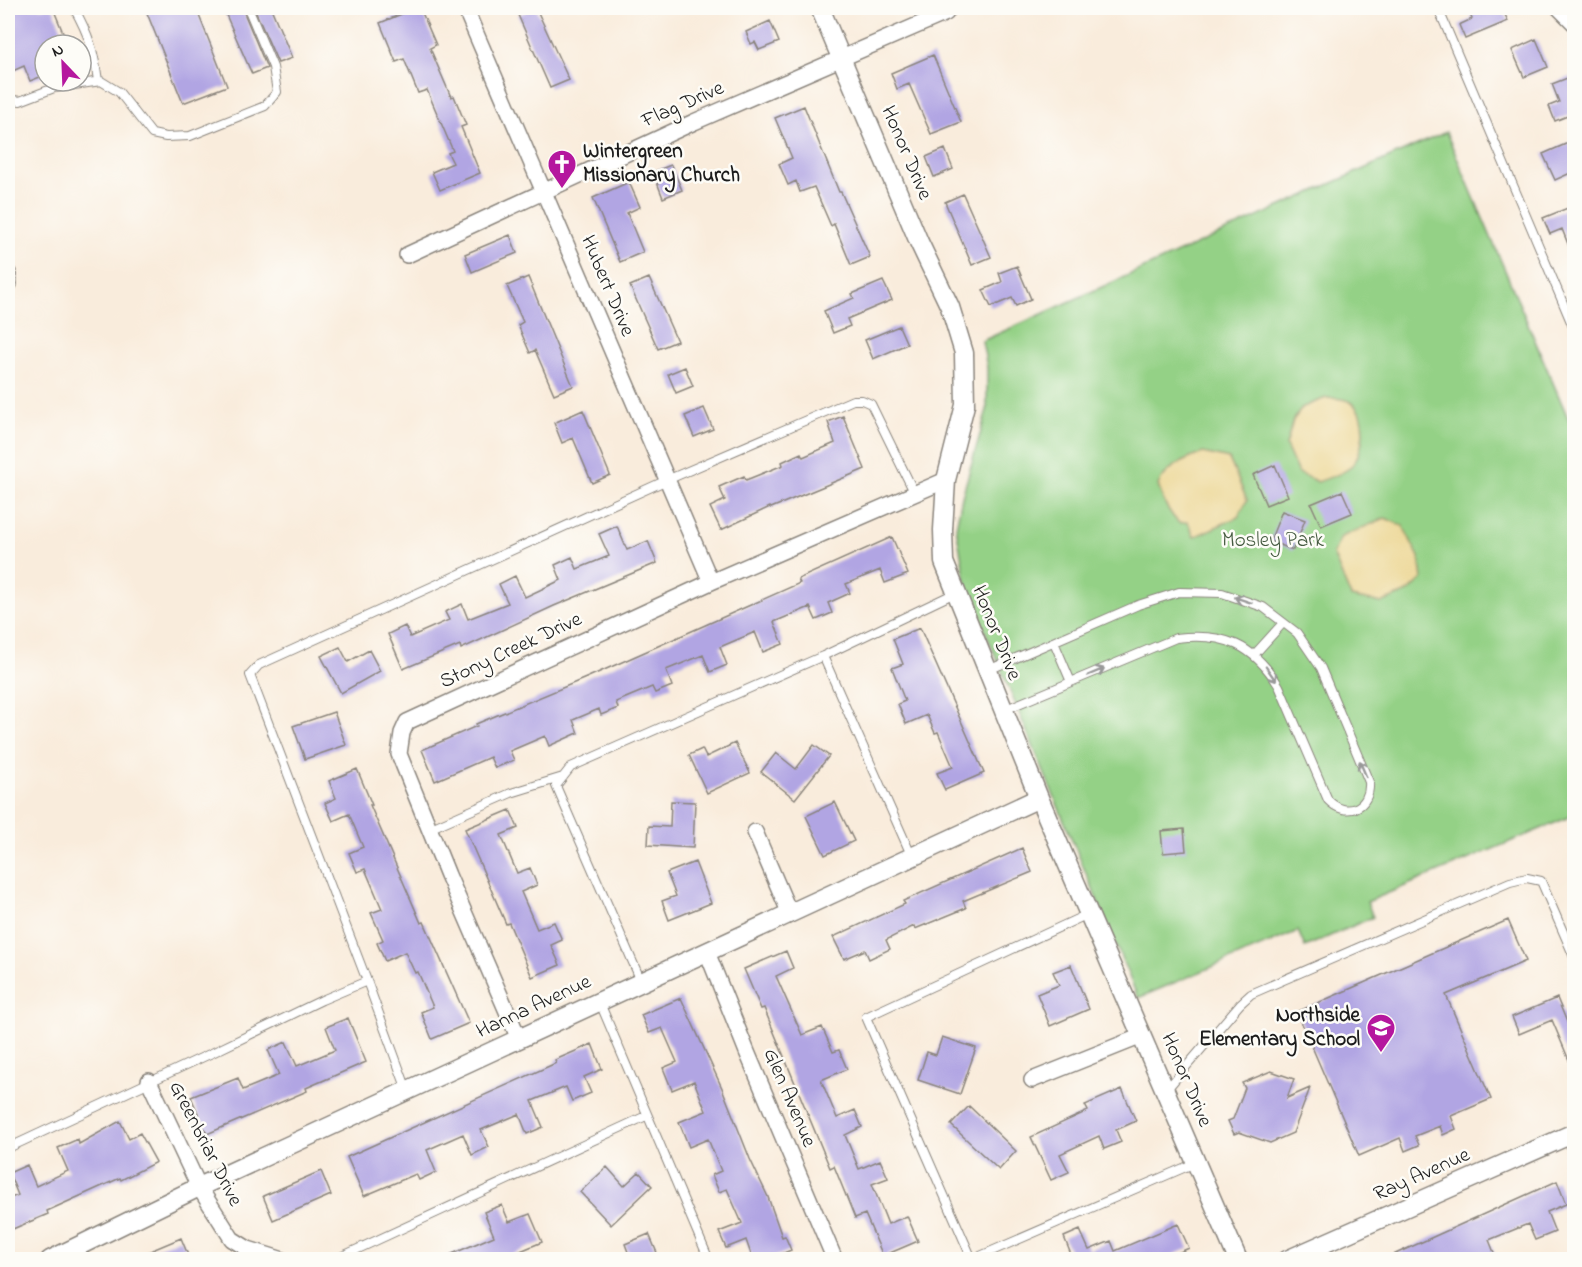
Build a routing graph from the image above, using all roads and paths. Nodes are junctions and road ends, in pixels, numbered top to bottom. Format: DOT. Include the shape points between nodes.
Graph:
graph roads {
  1 [pos="74,8"];
  2 [pos="248,8"];
  3 [pos="465,8"];
  4 [pos="820,8"];
  5 [pos="1438,8"];
  6 [pos="1558,8"];
  7 [pos="946,13"];
  8 [pos="1575,23"];
  9 [pos="842,59"];
  10 [pos="98,81"];
  11 [pos="8,99"];
  12 [pos="543,192"];
  13 [pos="407,255"];
  14 [pos="8,273"];
  15 [pos="8,285"];
  16 [pos="1575,329"];
  17 [pos="668,480"];
  18 [pos="946,480"];
  19 [pos="915,494"];
  20 [pos="711,582"];
  21 [pos="956,593"];
  22 [pos="1283,623"];
  23 [pos="1054,642"];
  24 [pos="1254,655"];
  25 [pos="823,656"];
  26 [pos="986,671"];
  27 [pos="1071,682"];
  28 [pos="1003,711"];
  29 [pos="563,777"];
  30 [pos="1039,798"];
  31 [pos="429,829"];
  32 [pos="755,832"];
  33 [pos="912,857"];
  34 [pos="790,914"];
  35 [pos="1089,914"];
  36 [pos="707,952"];
  37 [pos="1575,957"];
  38 [pos="367,981"];
  39 [pos="641,981"];
  40 [pos="599,1002"];
  41 [pos="1142,1036"];
  42 [pos="519,1039"];
  43 [pos="1032,1080"];
  44 [pos="149,1081"];
  45 [pos="407,1090"];
  46 [pos="1166,1090"];
  47 [pos="646,1116"];
  48 [pos="1575,1132"];
  49 [pos="8,1148"];
  50 [pos="1197,1163"];
  51 [pos="199,1186"];
  52 [pos="971,1259"];
  53 [pos="50,1260"];
  54 [pos="283,1260"];
  55 [pos="334,1260"];
  56 [pos="709,1260"];
  57 [pos="835,1260"];
  58 [pos="1238,1260"];
  59 [pos="1287,1260"];
  1 -- 10 [label="lane" via="88,32"];
  2 -- 10 [label="lane" via="273,67 277,92 265,106 190,136 166,137 152,134 119,92"];
  3 -- 12 [label="street, Hubert Drive"];
  4 -- 9 [label="street, Honor Drive"];
  5 -- 16 [label="lane"];
  6 -- 8 [label="street"];
  7 -- 9 [label="street, Flag Drive"];
  9 -- 12 [label="street, Flag Drive"];
  9 -- 18 [label="street, Honor Drive" via="950,307 964,353 965,405"];
  10 -- 11 [label="lane" via="54,88 20,101"];
  12 -- 13 [label="street, Flag Drive"];
  12 -- 17 [label="street, Hubert Drive"];
  14 -- 15 [label="street"];
  17 -- 19 [label="lane" via="862,399 871,404"];
  17 -- 20 [label="street, Hubert Drive"];
  17 -- 38 [label="lane" via="259,666 250,675"];
  18 -- 19 [label="street, Stony Creek Drive"];
  18 -- 21 [label="street, Honor Drive" via="944,562"];
  19 -- 20 [label="street, Stony Creek Drive"];
  20 -- 31 [label="street, Stony Creek Drive" via="407,722 399,754"];
  21 -- 25 [label="lane"];
  21 -- 26 [label="street, Honor Drive"];
  22 -- 23 [label="lane, one-way" via="1263,607 1222,593 1179,592 1138,605"];
  22 -- 24 [label="lane"];
  24 -- 22 [label="lane, one-way" via="1279,687 1328,800 1348,810 1362,804 1370,790 1369,782 1321,668 1297,633"];
  23 -- 26 [label="lane"];
  23 -- 27 [label="lane"];
  27 -- 24 [label="lane, one-way" via="1176,638 1217,637"];
  25 -- 29 [label="lane" via="572,767"];
  25 -- 33 [label="lane"];
  26 -- 28 [label="street, Honor Drive"];
  27 -- 28 [label="lane"];
  28 -- 30 [label="street, Honor Drive"];
  29 -- 31 [label="lane" via="512,793"];
  29 -- 39 [label="lane" via="556,786"];
  30 -- 33 [label="street, Hanna Avenue"];
  30 -- 35 [label="street, Honor Drive"];
  31 -- 42 [label="street, Stony Creek Drive"];
  32 -- 34 [label="street"];
  33 -- 34 [label="street, Hanna Avenue"];
  34 -- 36 [label="street, Hanna Avenue"];
  35 -- 41 [label="street, Honor Drive"];
  35 -- 52 [label="lane" via="866,1017"];
  36 -- 39 [label="street, Hanna Avenue"];
  36 -- 57 [label="street, Glen Avenue"];
  37 -- 46 [label="lane" via="1541,881 1527,878 1509,882 1251,994"];
  38 -- 44 [label="lane"];
  38 -- 45 [label="lane"];
  39 -- 40 [label="street, Hanna Avenue"];
  40 -- 42 [label="street, Hanna Avenue"];
  40 -- 47 [label="lane"];
  41 -- 43 [label="street"];
  41 -- 46 [label="street, Honor Drive"];
  42 -- 45 [label="street, Hanna Avenue"];
  44 -- 49 [label="lane"];
  44 -- 51 [label="street, Greenbriar Drive"];
  45 -- 51 [label="street, Hanna Avenue"];
  46 -- 50 [label="street, Honor Drive"];
  47 -- 55 [label="lane"];
  47 -- 56 [label="lane"];
  48 -- 59 [label="street, Ray Avenue"];
  50 -- 52 [label="lane"];
  50 -- 58 [label="street, Honor Drive"];
  51 -- 53 [label="street, Hanna Avenue"];
  51 -- 54 [label="street, Greenbriar Drive" via="232,1239 248,1249"];
}
